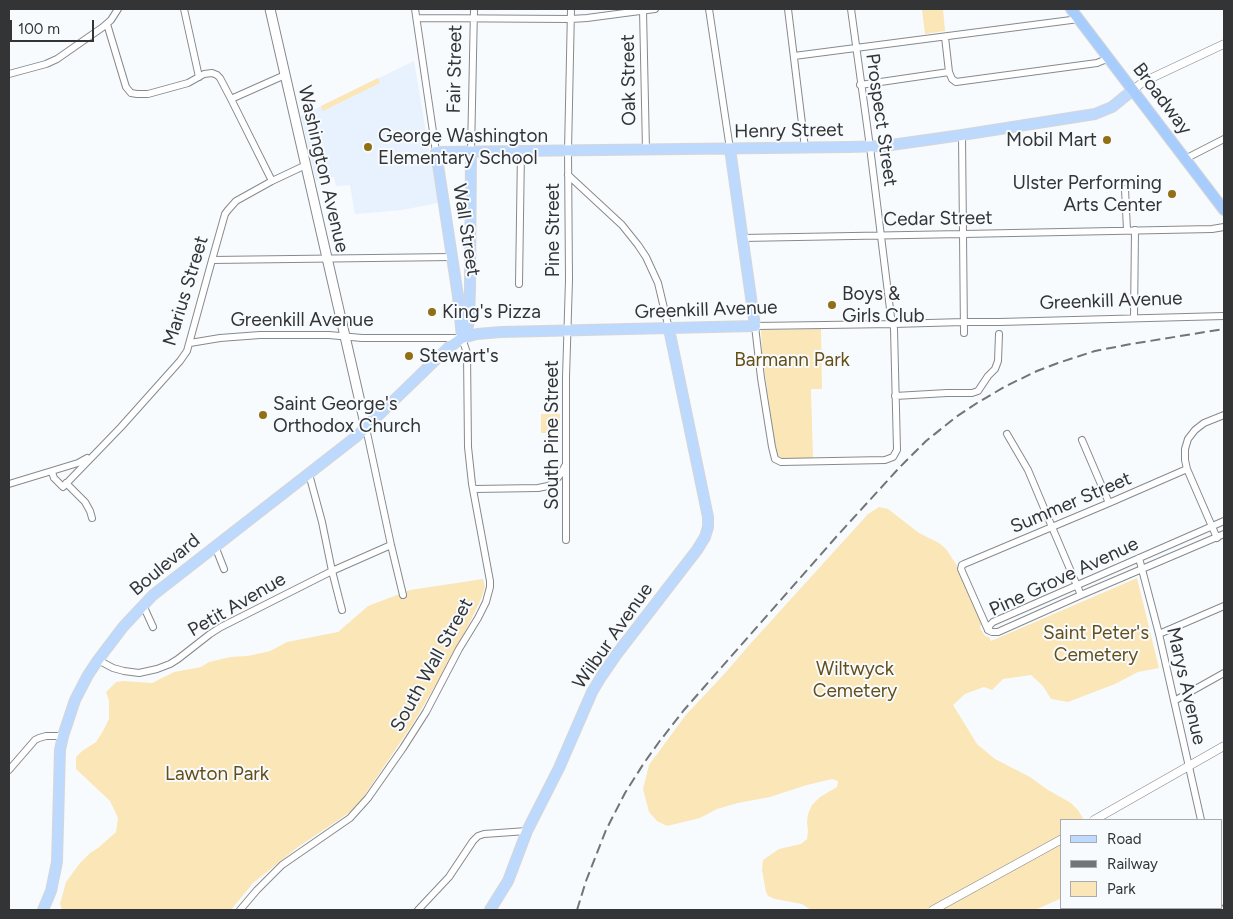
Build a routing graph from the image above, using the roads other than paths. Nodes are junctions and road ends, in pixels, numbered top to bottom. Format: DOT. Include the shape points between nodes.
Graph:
graph roads {
  1 [pos="118,9"];
  2 [pos="184,9"];
  3 [pos="270,9"];
  4 [pos="415,9"];
  5 [pos="474,9"];
  6 [pos="571,9"];
  7 [pos="656,9"];
  8 [pos="709,9"];
  9 [pos="788,9"];
  10 [pos="851,9"];
  11 [pos="1071,9"];
  12 [pos="643,10"];
  13 [pos="416,18"];
  14 [pos="571,19"];
  15 [pos="1079,19"];
  16 [pos="474,20"];
  17 [pos="107,24"];
  18 [pos="945,37"];
  19 [pos="1224,44"];
  20 [pos="856,48"];
  21 [pos="794,56"];
  22 [pos="1109,58"];
  23 [pos="949,72"];
  24 [pos="9,74"];
  25 [pos="285,75"];
  26 [pos="200,77"];
  27 [pos="860,84"];
  28 [pos="1133,90"];
  29 [pos="232,99"];
  30 [pos="962,135"];
  31 [pos="1224,139"];
  32 [pos="870,147"];
  33 [pos="805,148"];
  34 [pos="730,149"];
  35 [pos="646,150"];
  36 [pos="521,151"];
  37 [pos="568,151"];
  38 [pos="436,152"];
  39 [pos="472,152"];
  40 [pos="1185,159"];
  41 [pos="306,165"];
  42 [pos="568,175"];
  43 [pos="272,181"];
  44 [pos="1125,189"];
  45 [pos="1224,210"];
  46 [pos="1224,227"];
  47 [pos="1127,230"];
  48 [pos="1135,230"];
  49 [pos="963,234"];
  50 [pos="881,236"];
  51 [pos="742,238"];
  52 [pos="452,257"];
  53 [pos="327,258"];
  54 [pos="212,260"];
  55 [pos="519,284"];
  56 [pos="1224,316"];
  57 [pos="1134,318"];
  58 [pos="964,322"];
  59 [pos="893,324"];
  60 [pos="755,326"];
  61 [pos="669,328"];
  62 [pos="567,331"];
  63 [pos="964,333"];
  64 [pos="999,334"];
  65 [pos="345,336"];
  66 [pos="462,338"];
  67 [pos="190,343"];
  68 [pos="895,396"];
  69 [pos="1224,415"];
  70 [pos="366,428"];
  71 [pos="1007,434"];
  72 [pos="1082,440"];
  73 [pos="96,452"];
  74 [pos="566,464"];
  75 [pos="1187,469"];
  76 [pos="52,472"];
  77 [pos="309,474"];
  78 [pos="9,484"];
  79 [pos="65,485"];
  80 [pos="474,489"];
  81 [pos="1109,503"];
  82 [pos="92,518"];
  83 [pos="1224,521"];
  84 [pos="1212,527"];
  85 [pos="1052,528"];
  86 [pos="1224,534"];
  87 [pos="1217,538"];
  88 [pos="566,540"];
  89 [pos="391,545"];
  90 [pos="215,546"];
  91 [pos="1139,558"];
  92 [pos="224,569"];
  93 [pos="1143,569"];
  94 [pos="332,571"];
  95 [pos="1077,585"];
  96 [pos="403,595"];
  97 [pos="1082,595"];
  98 [pos="143,605"];
  99 [pos="1224,606"];
  100 [pos="342,610"];
  101 [pos="153,627"];
  102 [pos="988,630"];
  103 [pos="1160,634"];
  104 [pos="98,660"];
  105 [pos="1224,673"];
  106 [pos="1174,701"];
  107 [pos="63,736"];
  108 [pos="1224,746"];
  109 [pos="1189,766"];
  110 [pos="9,770"];
  111 [pos="1096,819"];
  112 [pos="1201,819"];
  113 [pos="527,831"];
  114 [pos="1060,839"];
  115 [pos="43,910"];
  116 [pos="240,910"];
  117 [pos="418,910"];
  118 [pos="490,910"];
  119 [pos="933,910"];
  1 -- 17 [label="street"];
  2 -- 26 [label="street"];
  3 -- 25 [label="main road, Washington Avenue"];
  4 -- 13 [label="street, Wall Street"];
  5 -- 16 [label="street, Fair Street"];
  6 -- 14 [label="street, Pine Street"];
  7 -- 12 [label="street"];
  8 -- 34 [label="street"];
  9 -- 21 [label="street"];
  10 -- 20 [label="street, Prospect Street"];
  11 -- 15 [label="highway, Broadway"];
  12 -- 14 [label="street"];
  12 -- 35 [label="street, Oak Street"];
  13 -- 16 [label="street"];
  13 -- 38 [label="street, Wall Street"];
  14 -- 16 [label="street"];
  14 -- 37 [label="street, Pine Street"];
  15 -- 18 [label="street"];
  15 -- 22 [label="highway, Broadway"];
  16 -- 39 [label="street, Fair Street"];
  17 -- 24 [label="street" via="57,59"];
  17 -- 26 [label="street" via="126,87 131,93 148,94"];
  18 -- 20 [label="street"];
  18 -- 23 [label="street"];
  19 -- 28 [label="street" via="1143,82"];
  20 -- 21 [label="street"];
  20 -- 27 [label="street, Prospect Street"];
  21 -- 33 [label="street"];
  22 -- 23 [label="street" via="1097,63 965,82 956,82"];
  22 -- 28 [label="highway, Broadway"];
  23 -- 27 [label="street"];
  25 -- 29 [label="street"];
  25 -- 41 [label="main road, Washington Avenue"];
  26 -- 29 [label="street" via="212,73 217,75"];
  27 -- 32 [label="street, Prospect Street"];
  28 -- 30 [label="main road, Henry Street" via="1112,107 1095,114"];
  28 -- 40 [label="highway, Broadway"];
  29 -- 43 [label="street"];
  30 -- 32 [label="main road, Henry Street"];
  30 -- 49 [label="street"];
  31 -- 40 [label="street"];
  32 -- 33 [label="main road, Henry Street"];
  32 -- 50 [label="street, Prospect Street"];
  33 -- 34 [label="main road, Henry Street"];
  34 -- 35 [label="main road, Henry Street"];
  34 -- 51 [label="main road"];
  35 -- 37 [label="main road, Henry Street"];
  36 -- 37 [label="main road, Henry Street"];
  36 -- 39 [label="main road, Henry Street"];
  36 -- 55 [label="street"];
  37 -- 42 [label="street, Pine Street"];
  38 -- 39 [label="main road, Henry Street"];
  38 -- 52 [label="main road, Wall Street"];
  39 -- 66 [label="main road, Fair Street" via="469,321"];
  40 -- 45 [label="highway, Broadway"];
  41 -- 43 [label="street, Marius Street"];
  41 -- 53 [label="main road, Washington Avenue"];
  42 -- 61 [label="street" via="622,225 642,251 658,283"];
  42 -- 62 [label="street, Pine Street"];
  43 -- 54 [label="street, Marius Street" via="236,201 228,210"];
  44 -- 47 [label="street"];
  46 -- 48 [label="street, Cedar Street"];
  47 -- 48 [label="street, Cedar Street"];
  47 -- 49 [label="street, Cedar Street"];
  48 -- 57 [label="street"];
  49 -- 50 [label="street, Cedar Street"];
  49 -- 58 [label="street"];
  50 -- 51 [label="street, Cedar Street"];
  50 -- 59 [label="street, Prospect Street"];
  51 -- 60 [label="main road"];
  52 -- 53 [label="street"];
  52 -- 66 [label="main road, Wall Street"];
  53 -- 54 [label="street"];
  53 -- 65 [label="main road, Washington Avenue"];
  54 -- 67 [label="street, Marius Street"];
  56 -- 57 [label="street, Greenkill Avenue"];
  57 -- 58 [label="street, Greenkill Avenue"];
  58 -- 59 [label="street, Greenkill Avenue"];
  58 -- 63 [label="street"];
  59 -- 60 [label="street, Greenkill Avenue"];
  59 -- 68 [label="street, Prospect Street"];
  60 -- 61 [label="main road, Greenkill Avenue"];
  60 -- 68 [label="street, Prospect Street" via="772,447 775,459 781,462 885,460 893,457 896,452"];
  61 -- 62 [label="main road, Greenkill Avenue"];
  61 -- 113 [label="main road, Wilbur Avenue" via="708,527 697,550 592,692"];
  62 -- 66 [label="main road, Greenkill Avenue" via="477,334"];
  62 -- 74 [label="street, South Pine Street"];
  64 -- 68 [label="street" via="998,361 978,391"];
  65 -- 66 [label="street, Greenkill Avenue"];
  65 -- 67 [label="street, Greenkill Avenue" via="260,335"];
  65 -- 70 [label="main road, Washington Avenue"];
  66 -- 70 [label="main road, Boulevard"];
  66 -- 80 [label="street, South Wall Street" via="467,353 468,447"];
  67 -- 73 [label="street, Marius Street" via="180,361"];
  69 -- 75 [label="street" via="1204,423 1188,439 1185,449"];
  70 -- 77 [label="main road, Boulevard"];
  70 -- 89 [label="street"];
  71 -- 85 [label="street" via="1028,470"];
  72 -- 81 [label="street"];
  73 -- 76 [label="street" via="78,464"];
  73 -- 79 [label="street, Marius Street"];
  74 -- 80 [label="street" via="548,486"];
  74 -- 88 [label="street, South Pine Street"];
  75 -- 81 [label="street, Summer Street"];
  75 -- 84 [label="street"];
  76 -- 78 [label="street"];
  76 -- 79 [label="street" via="54,478"];
  77 -- 90 [label="main road, Boulevard"];
  77 -- 94 [label="street"];
  79 -- 82 [label="street" via="85,502"];
  80 -- 116 [label="street, South Wall Street" via="490,587 478,618 426,712 350,818 282,866"];
  81 -- 85 [label="street, Summer Street"];
  83 -- 84 [label="street, Pine Grove Avenue"];
  84 -- 87 [label="street"];
  84 -- 91 [label="street, Pine Grove Avenue"];
  85 -- 95 [label="street"];
  85 -- 102 [label="street, Summer Street" via="962,565"];
  86 -- 87 [label="street, Pine Grove Avenue"];
  87 -- 93 [label="street, Pine Grove Avenue"];
  89 -- 94 [label="street, Petit Avenue"];
  89 -- 96 [label="street"];
  90 -- 92 [label="street"];
  90 -- 98 [label="main road, Boulevard"];
  91 -- 93 [label="street, Marys Avenue"];
  91 -- 95 [label="street, Pine Grove Avenue"];
  93 -- 97 [label="street, Pine Grove Avenue"];
  93 -- 103 [label="street, Marys Avenue"];
  94 -- 100 [label="street"];
  94 -- 104 [label="street, Petit Avenue" via="221,627 178,659 157,669 139,673 124,671"];
  95 -- 97 [label="street"];
  95 -- 102 [label="street, Pine Grove Avenue" via="993,622"];
  97 -- 102 [label="street, Pine Grove Avenue" via="998,632"];
  98 -- 101 [label="street"];
  98 -- 104 [label="main road, Boulevard"];
  99 -- 103 [label="street"];
  103 -- 106 [label="street, Marys Avenue"];
  104 -- 107 [label="main road, Boulevard" via="75,700"];
  105 -- 106 [label="street"];
  106 -- 109 [label="street, Marys Avenue"];
  107 -- 110 [label="street" via="35,740"];
  107 -- 115 [label="main road, Boulevard" via="57,862"];
  108 -- 109 [label="street"];
  109 -- 111 [label="street"];
  109 -- 112 [label="street, Marys Avenue"];
  113 -- 117 [label="street" via="478,836 450,876"];
  113 -- 118 [label="main road, Wilbur Avenue" via="508,881"];
  114 -- 119 [label="street"];
}
